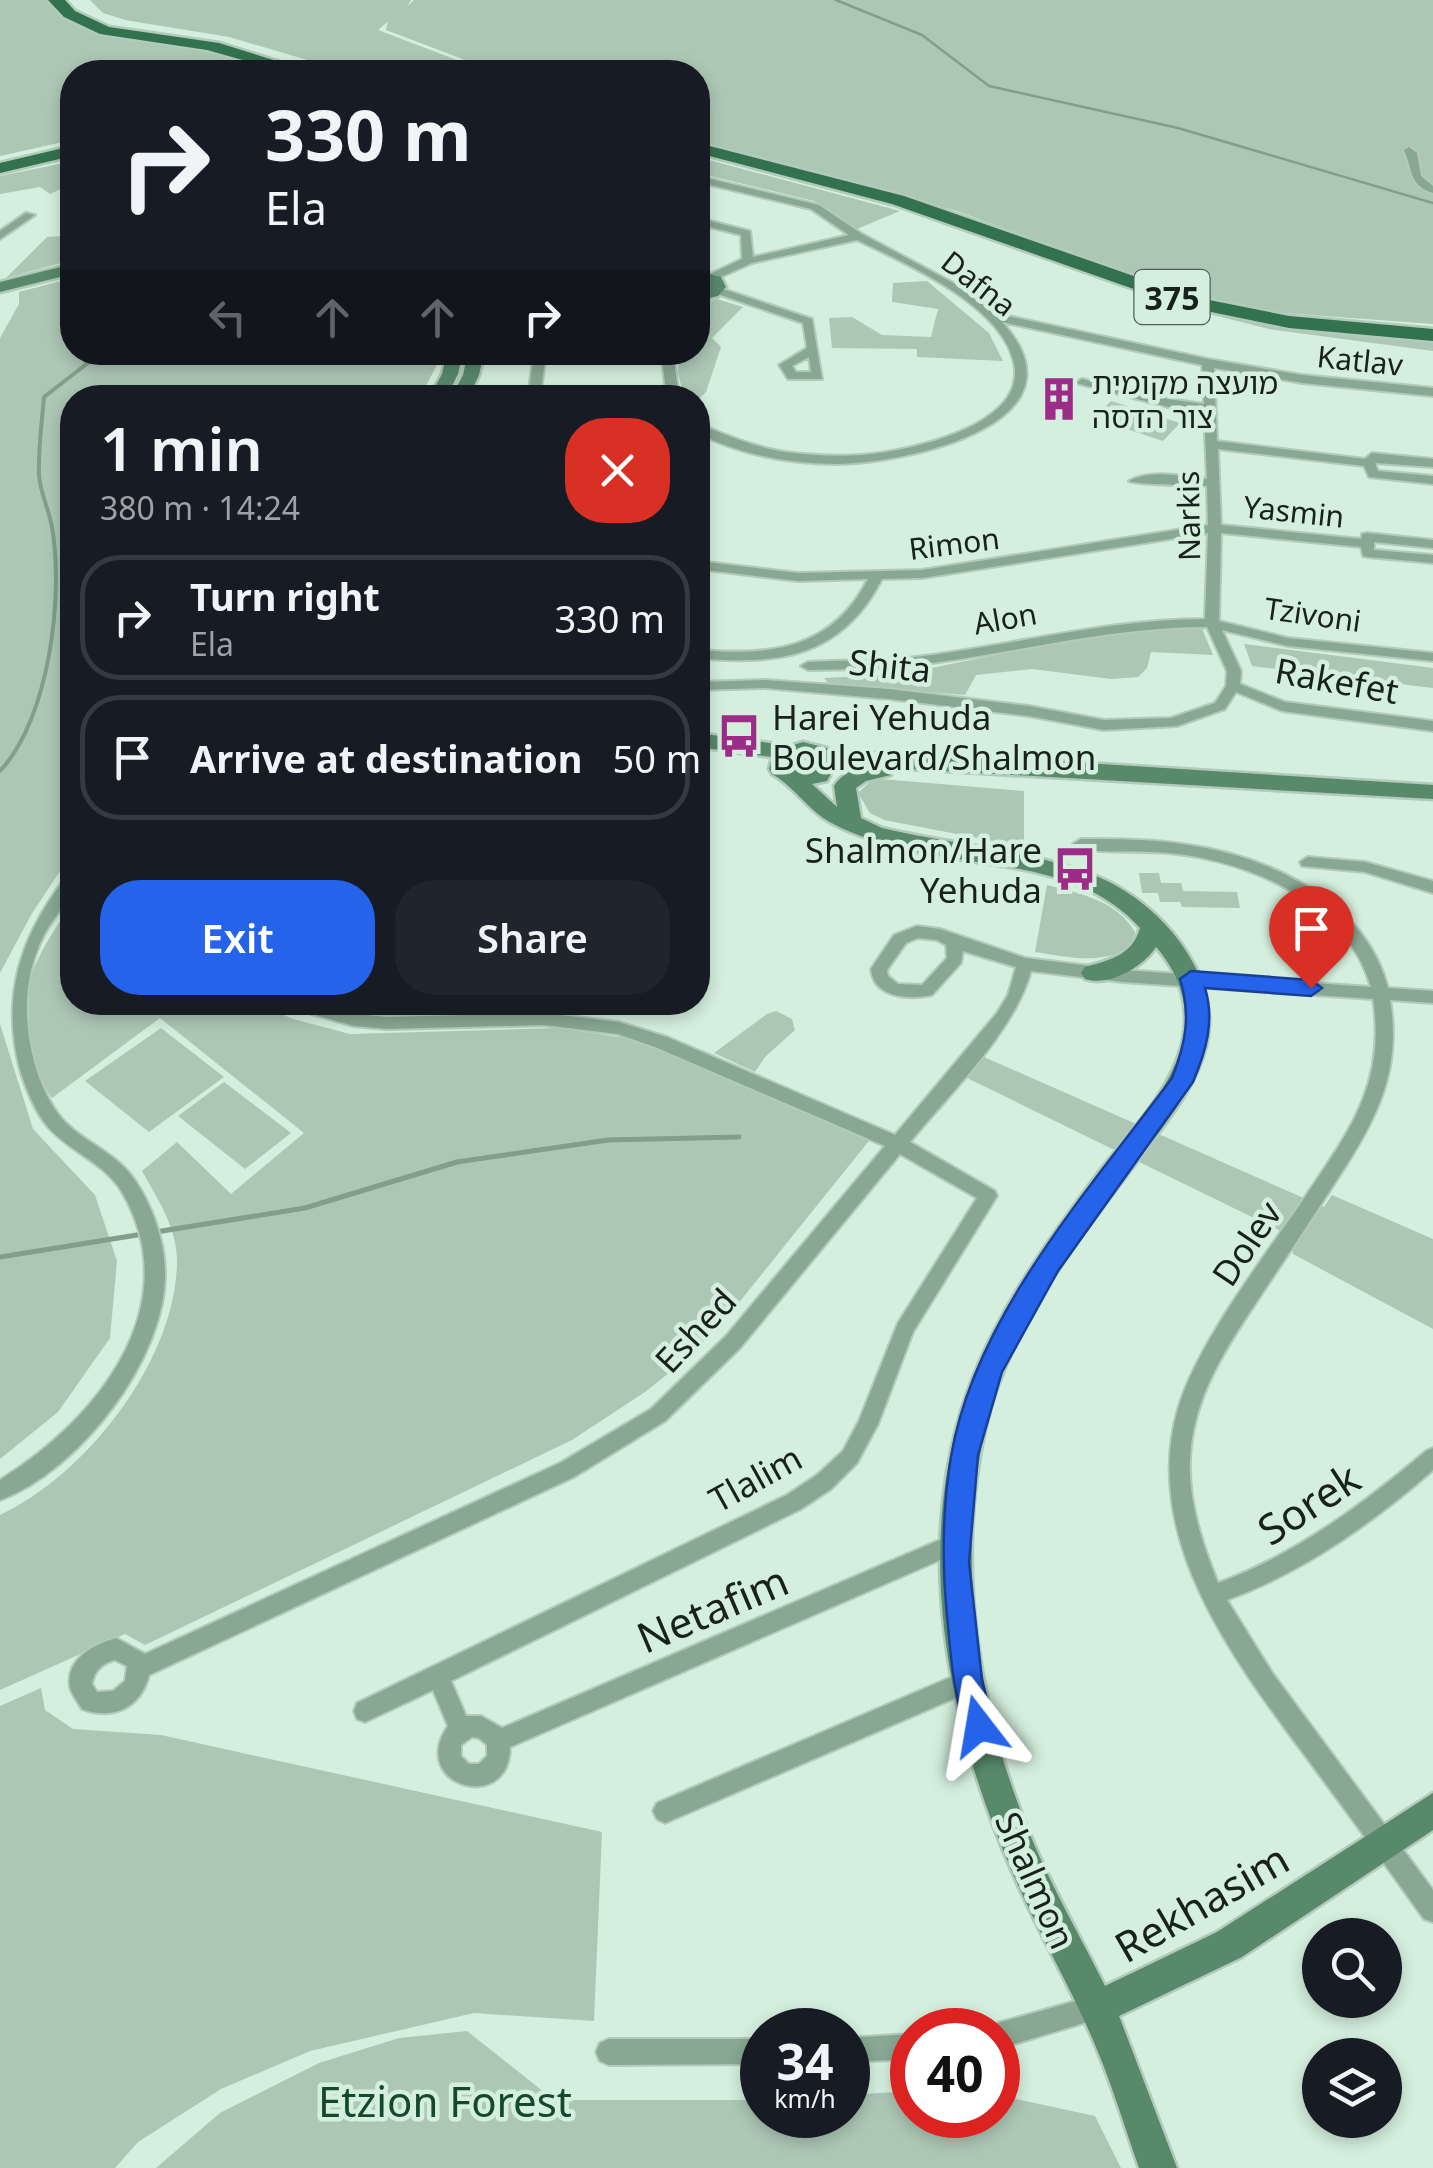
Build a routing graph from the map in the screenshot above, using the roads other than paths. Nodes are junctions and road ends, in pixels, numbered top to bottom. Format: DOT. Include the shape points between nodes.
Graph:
graph roads {
  1 [pos="56,0"];
  2 [pos="261,60"];
  3 [pos="1408,150"];
  4 [pos="710,151"];
  5 [pos="60,153"];
  6 [pos="60,154"];
  7 [pos="0,164"];
  8 [pos="710,183"];
  9 [pos="1433,190"];
  10 [pos="30,215"];
  11 [pos="710,225"];
  12 [pos="0,236"];
  13 [pos="858,236"];
  14 [pos="748,261"];
  15 [pos="60,272"];
  16 [pos="710,280"];
  17 [pos="710,282"];
  18 [pos="0,286"];
  19 [pos="989,315"];
  20 [pos="1433,335"];
  21 [pos="813,350"];
  22 [pos="1208,363"];
  23 [pos="1082,384"];
  24 [pos="1433,392"];
  25 [pos="1210,408"];
  26 [pos="710,432"];
  27 [pos="1211,444"];
  28 [pos="1368,462"];
  29 [pos="1433,464"];
  30 [pos="1433,480"];
  31 [pos="1135,482"];
  32 [pos="1213,484"];
  33 [pos="1216,528"];
  34 [pos="1367,544"];
  35 [pos="1433,544"];
  36 [pos="1433,559"];
  37 [pos="710,566"];
  38 [pos="876,577"];
  39 [pos="1212,623"];
  40 [pos="1433,645"];
  41 [pos="1407,654"];
  42 [pos="710,655"];
  43 [pos="1433,657"];
  44 [pos="808,666"];
  45 [pos="710,686"];
  46 [pos="1233,686"];
  47 [pos="1433,726"];
  48 [pos="710,744"];
  49 [pos="710,757"];
  50 [pos="787,766"];
  51 [pos="821,767"];
  52 [pos="884,770"];
  53 [pos="1433,792"];
  54 [pos="1433,809"];
  55 [pos="850,819"];
  56 [pos="886,836"];
  57 [pos="1081,844"];
  58 [pos="1308,862"];
  59 [pos="1433,887"];
  60 [pos="60,896"];
  61 [pos="1152,925"];
  62 [pos="954,950"];
  63 [pos="1025,964"];
  64 [pos="1093,973"];
  65 [pos="1191,979"];
  66 [pos="1381,993"];
  67 [pos="1433,997"];
  68 [pos="342,1015"];
  69 [pos="898,1144"];
  70 [pos="1433,1457"];
  71 [pos="0,1491"];
  72 [pos="956,1543"];
  73 [pos="1214,1595"];
  74 [pos="139,1668"];
  75 [pos="438,1676"];
  76 [pos="968,1680"];
  77 [pos="365,1711"];
  78 [pos="462,1730"];
  79 [pos="498,1741"];
  80 [pos="1433,1810"];
  81 [pos="664,1811"];
  82 [pos="1384,1842"];
  83 [pos="1433,1910"];
  84 [pos="1097,2008"];
  85 [pos="1020,2030"];
  86 [pos="609,2052"];
  87 [pos="740,2052"];
  88 [pos="1158,2168"];
  1 -- 2 [label="main road" via="76,19 101,29"];
  3 -- 9 [label="street" via="1417,181"];
  4 -- 20 [label="main road, 375" via="898,200 1189,302 1289,322"];
  5 -- 7 [label="main road"];
  6 -- 7 [label="main road"];
  8 -- 13 [label="street, Dafna" via="814,206"];
  10 -- 12 [label="street"];
  11 -- 14 [label="street" via="746,233"];
  13 -- 14 [label="street"];
  13 -- 19 [label="street, Dafna"];
  14 -- 16 [label="street"];
  15 -- 18 [label="street"];
  17 -- 21 [label="street" via="808,322"];
  19 -- 22 [label="street, Katlav"];
  19 -- 26 [label="street, Dafna" via="1012,344 1022,379 1016,398 1001,412 951,441 918,452 838,460 757,450"];
  22 -- 24 [label="street, Katlav"];
  22 -- 25 [label="street, Narkis"];
  23 -- 25 [label="street"];
  25 -- 27 [label="street, Narkis"];
  27 -- 28 [label="street"];
  27 -- 32 [label="street, Narkis"];
  28 -- 29 [label="street" via="1372,457"];
  28 -- 30 [label="street" via="1373,474"];
  31 -- 32 [label="street"];
  32 -- 33 [label="street, Narkis"];
  33 -- 34 [label="street, Yasmin"];
  33 -- 38 [label="street, Rimon" via="976,568"];
  33 -- 39 [label="street, Narkis"];
  34 -- 35 [label="street, Yasmin" via="1366,537"];
  34 -- 36 [label="street, Yasmin" via="1368,553"];
  37 -- 38 [label="street, Rimon"];
  38 -- 42 [label="street" via="852,618 819,640 763,658"];
  39 -- 41 [label="street, Tzivoni" via="1288,642"];
  39 -- 44 [label="street, Alon" via="1097,630 908,662"];
  39 -- 46 [label="street" via="1234,671"];
  40 -- 41 [label="street, Tzivoni" via="1409,643"];
  41 -- 43 [label="street, Tzivoni"];
  45 -- 46 [label="street, Shita" via="889,694 1104,725 1172,723 1220,706"];
  46 -- 47 [label="street, Rakefet" via="1282,706"];
  48 -- 50 [label="street"];
  49 -- 50 [label="street"];
  50 -- 51 [label="street"];
  50 -- 51 [label="street" via="804,749"];
  50 -- 56 [label="street, Shalmon" via="814,804"];
  51 -- 52 [label="street"];
  51 -- 53 [label="street" via="842,759 990,764"];
  51 -- 55 [label="street, Shalmon" via="828,795"];
  52 -- 54 [label="street"];
  52 -- 55 [label="street" via="845,786"];
  55 -- 56 [label="street, Shalmon"];
  56 -- 61 [label="street, Shalmon" via="1087,880"];
  57 -- 66 [label="street, Dolev" via="1197,851 1298,888 1349,925"];
  58 -- 59 [label="street" via="1365,867"];
  60 -- 71 [label="street" via="29,933 10,971 6,1039 28,1095 126,1182 144,1210 156,1284 132,1361 101,1408 62,1449"];
  61 -- 64 [label="street" via="1138,957"];
  61 -- 65 [label="street, Shalmon"];
  62 -- 63 [label="street"];
  63 -- 64 [label="street"];
  63 -- 69 [label="street, Eshed" via="1003,1016"];
  64 -- 65 [label="street"];
  65 -- 66 [label="street"];
  65 -- 72 [label="street, Shalmon" via="1198,1028 1182,1082 1050,1264 990,1372 964,1455"];
  66 -- 67 [label="street"];
  66 -- 73 [label="street, Dolev" via="1386,1062 1370,1111 1230,1326 1188,1410 1183,1500"];
  68 -- 69 [label="street" via="370,1022 544,1019 618,1028"];
  69 -- 74 [label="street, Eshed" via="733,1342 658,1415 567,1470"];
  69 -- 75 [label="street, Tlalim" via="988,1196 905,1329 850,1458 794,1502"];
  70 -- 73 [label="street, Sorek" via="1344,1529 1253,1582"];
  72 -- 76 [label="street, Shalmon"];
  72 -- 79 [label="street, Netafim"];
  73 -- 82 [label="street, Dolev" via="1264,1682"];
  75 -- 77 [label="street, Tlalim"];
  75 -- 78 [label="street"];
  76 -- 81 [label="street"];
  76 -- 84 [label="street, Shalmon" via="1008,1824"];
  78 -- 79 [label="street" via="487,1728"];
  78 -- 79 [label="street, Netafim" via="448,1751 464,1775 488,1770"];
  80 -- 82 [label="street, Rekhasim"];
  82 -- 83 [label="street, Dolev"];
  82 -- 84 [label="street, Rekhasim" via="1216,1955"];
  84 -- 85 [label="street, Rekhasim"];
  84 -- 88 [label="street, Shalmon"];
  86 -- 87 [label="street"];
}
